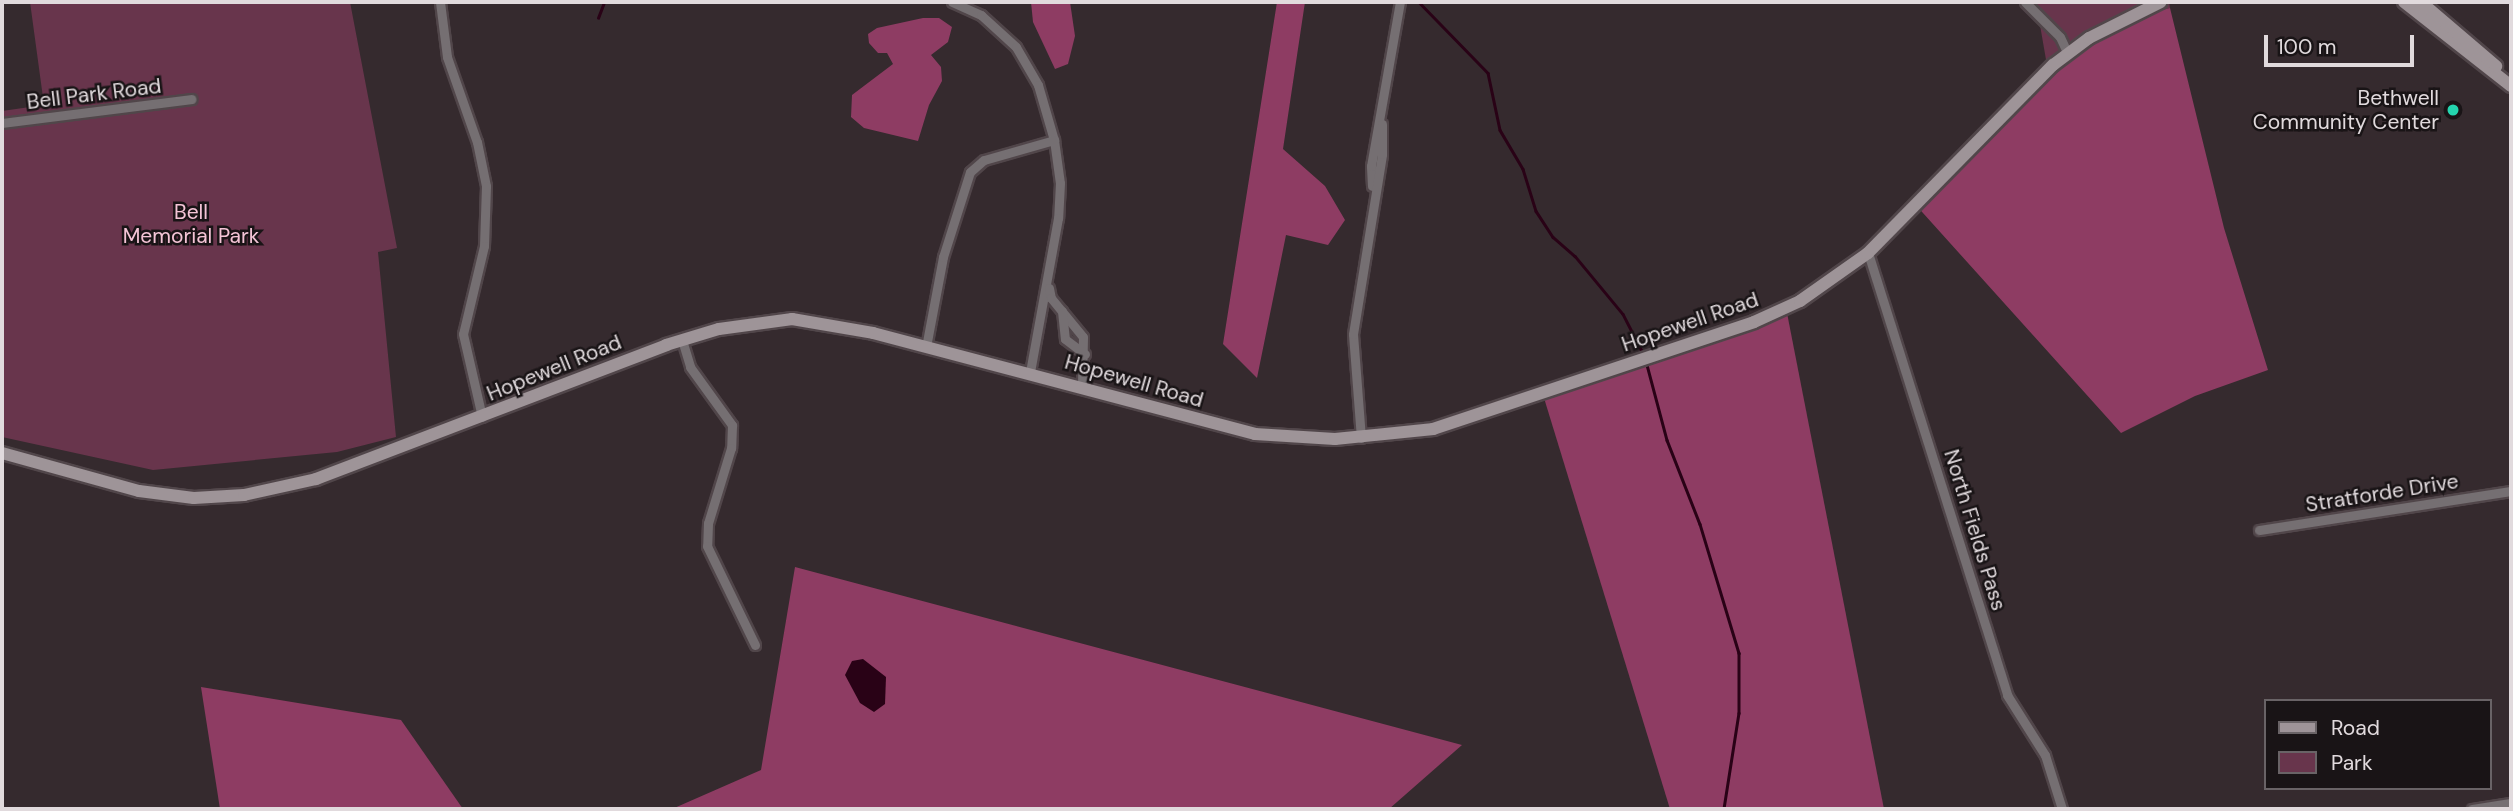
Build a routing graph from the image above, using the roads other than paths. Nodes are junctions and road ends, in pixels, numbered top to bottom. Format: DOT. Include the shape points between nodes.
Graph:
graph roads {
  1 [pos="440,2"];
  2 [pos="952,2"];
  3 [pos="1401,2"];
  4 [pos="2025,2"];
  5 [pos="2161,2"];
  6 [pos="2404,2"];
  7 [pos="2421,2"];
  8 [pos="2068,54"];
  9 [pos="2511,81"];
  10 [pos="2511,86"];
  11 [pos="191,99"];
  12 [pos="2,123"];
  13 [pos="1054,140"];
  14 [pos="1868,253"];
  15 [pos="1048,276"];
  16 [pos="1062,311"];
  17 [pos="682,340"];
  18 [pos="926,346"];
  19 [pos="1085,354"];
  20 [pos="1030,372"];
  21 [pos="1082,386"];
  22 [pos="482,417"];
  23 [pos="1361,438"];
  24 [pos="2,453"];
  25 [pos="2511,491"];
  26 [pos="2259,530"];
  27 [pos="755,645"];
  28 [pos="2511,803"];
  29 [pos="2062,809"];
  30 [pos="2472,809"];
  1 -- 22 [label="street" via="447,57 477,142 486,186 484,246 464,334"];
  2 -- 13 [label="street" via="981,15 1016,47 1038,85"];
  3 -- 23 [label="street" via="1371,166 1373,194 1353,334"];
  4 -- 8 [label="street" via="2060,37"];
  5 -- 8 [label="street, Hopewell Road" via="2128,15"];
  6 -- 10 [label="street"];
  7 -- 9 [label="street"];
  8 -- 14 [label="street, Hopewell Road" via="2018,96"];
  11 -- 12 [label="street, Bell Park Road"];
  13 -- 15 [label="street" via="1060,183"];
  13 -- 18 [label="street" via="984,160 970,172 943,257"];
  14 -- 23 [label="street, Hopewell Road" via="1800,301 1754,322 1441,426"];
  14 -- 29 [label="street, North Fields Pass" via="2007,695 2045,755"];
  15 -- 16 [label="street" via="1051,298"];
  15 -- 20 [label="street"];
  16 -- 19 [label="street" via="1083,337"];
  16 -- 19 [label="street" via="1065,339"];
  17 -- 18 [label="street, Hopewell Road" via="719,329 792,319"];
  17 -- 22 [label="street, Hopewell Road"];
  17 -- 27 [label="street" via="690,366 732,425 732,448 708,523 707,546"];
  18 -- 20 [label="street, Hopewell Road"];
  19 -- 21 [label="street"];
  20 -- 21 [label="street, Hopewell Road"];
  21 -- 23 [label="street, Hopewell Road" via="1255,433"];
  22 -- 24 [label="street, Hopewell Road" via="307,481 219,497 139,491"];
  25 -- 26 [label="street, Stratforde Drive"];
  28 -- 30 [label="street"];
}
